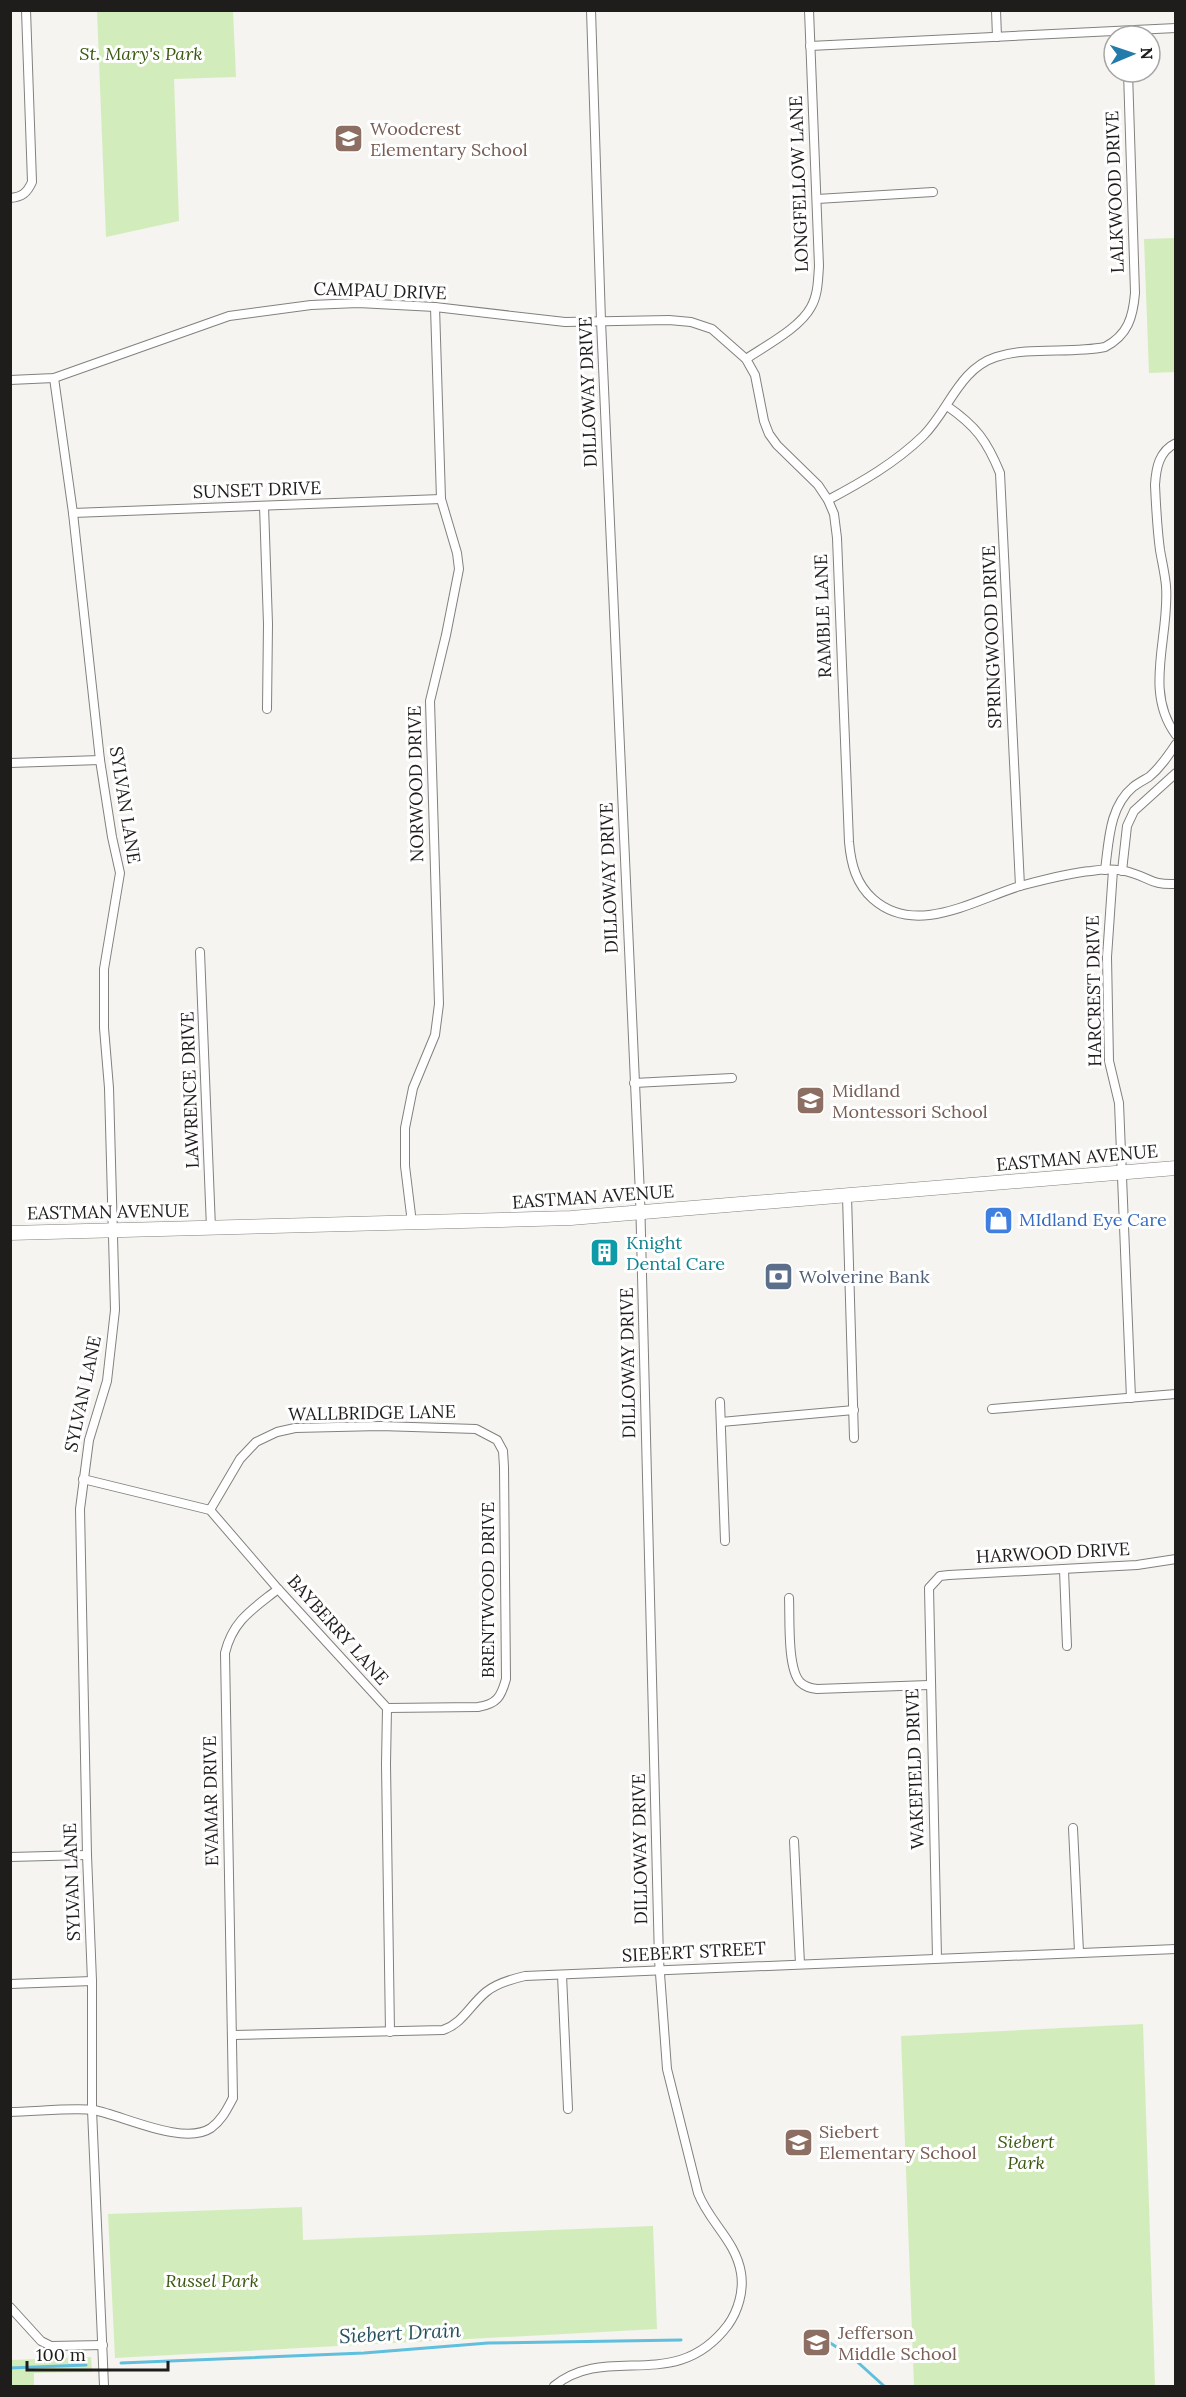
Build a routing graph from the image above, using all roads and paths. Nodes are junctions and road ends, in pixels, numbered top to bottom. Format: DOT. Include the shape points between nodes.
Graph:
graph roads {
  1 [pos="26,10"];
  2 [pos="591,10"];
  3 [pos="809,10"];
  4 [pos="996,10"];
  5 [pos="1102,34"];
  6 [pos="997,37"];
  7 [pos="810,46"];
  8 [pos="1128,84"];
  9 [pos="933,192"];
  10 [pos="14,198"];
  11 [pos="817,198"];
  12 [pos="435,308"];
  13 [pos="601,321"];
  14 [pos="746,359"];
  15 [pos="54,378"];
  16 [pos="10,380"];
  17 [pos="947,406"];
  18 [pos="1176,443"];
  19 [pos="441,499"];
  20 [pos="828,500"];
  21 [pos="264,506"];
  22 [pos="74,513"];
  23 [pos="1171,617"];
  24 [pos="267,709"];
  25 [pos="1176,735"];
  26 [pos="1176,744"];
  27 [pos="100,760"];
  28 [pos="10,763"];
  29 [pos="1176,773"];
  30 [pos="1114,871"];
  31 [pos="1176,884"];
  32 [pos="1020,886"];
  33 [pos="200,952"];
  34 [pos="732,1078"];
  35 [pos="634,1083"];
  36 [pos="1176,1168"];
  37 [pos="1122,1172"];
  38 [pos="847,1196"];
  39 [pos="640,1213"];
  40 [pos="412,1223"];
  41 [pos="211,1228"];
  42 [pos="113,1230"];
  43 [pos="10,1233"];
  44 [pos="1176,1394"];
  45 [pos="1131,1398"];
  46 [pos="720,1402"];
  47 [pos="854,1410"];
  48 [pos="992,1410"];
  49 [pos="720,1422"];
  50 [pos="854,1438"];
  51 [pos="498,1440"];
  52 [pos="83,1479"];
  53 [pos="210,1510"];
  54 [pos="725,1541"];
  55 [pos="1176,1559"];
  56 [pos="1064,1570"];
  57 [pos="934,1581"];
  58 [pos="278,1589"];
  59 [pos="789,1598"];
  60 [pos="1067,1646"];
  61 [pos="929,1685"];
  62 [pos="387,1708"];
  63 [pos="1073,1828"];
  64 [pos="794,1841"];
  65 [pos="87,1855"];
  66 [pos="10,1857"];
  67 [pos="1176,1948"];
  68 [pos="1079,1952"];
  69 [pos="937,1958"];
  70 [pos="800,1964"];
  71 [pos="659,1971"];
  72 [pos="562,1975"];
  73 [pos="92,1981"];
  74 [pos="10,1984"];
  75 [pos="390,2032"];
  76 [pos="232,2035"];
  77 [pos="568,2109"];
  78 [pos="92,2110"];
  79 [pos="10,2112"];
  80 [pos="10,2307"];
  81 [pos="103,2345"];
  82 [pos="104,2386"];
  83 [pos="555,2386"];
  1 -- 10 [label="street" via="32,182 27,192"];
  2 -- 13 [label="street, DILLOWAY DRIVE"];
  3 -- 7 [label="street, LONGFELLOW LANE"];
  4 -- 6 [label="street"];
  5 -- 6 [label="street"];
  6 -- 7 [label="street"];
  7 -- 11 [label="street, LONGFELLOW LANE"];
  8 -- 17 [label="street, LALKWOOD DRIVE" via="1135,293 1127,329 1106,347 996,357 960,382"];
  9 -- 11 [label="street"];
  11 -- 14 [label="street, LONGFELLOW LANE" via="818,289 812,307 800,321"];
  12 -- 13 [label="street, CAMPAU DRIVE" via="564,322"];
  12 -- 15 [label="street, CAMPAU DRIVE" via="358,303 238,315"];
  12 -- 19 [label="street, NORWOOD DRIVE"];
  13 -- 14 [label="street, CAMPAU DRIVE" via="691,322 712,329"];
  13 -- 35 [label="street, DILLOWAY DRIVE"];
  14 -- 20 [label="street, RAMBLE LANE" via="755,375 769,434"];
  15 -- 16 [label="street, CAMPAU DRIVE"];
  15 -- 22 [label="street, SYLVAN LANE"];
  17 -- 20 [label="street" via="924,435 895,460"];
  17 -- 32 [label="street, SPRINGWOOD DRIVE" via="980,434 1000,473"];
  18 -- 23 [label="street" via="1160,458 1155,471 1160,549"];
  19 -- 21 [label="street, SUNSET DRIVE"];
  19 -- 40 [label="street, NORWOOD DRIVE" via="459,569 430,701 439,1004 435,1035 413,1088 405,1128"];
  20 -- 32 [label="street, RAMBLE LANE" via="837,538 849,842 857,878 880,905 894,912 922,916"];
  21 -- 22 [label="street, SUNSET DRIVE"];
  21 -- 24 [label="street"];
  22 -- 27 [label="street, SYLVAN LANE"];
  23 -- 25 [label="street" via="1159,675 1163,714"];
  26 -- 30 [label="street" via="1118,806 1111,824"];
  27 -- 28 [label="street"];
  27 -- 42 [label="street, SYLVAN LANE" via="120,873 104,969"];
  29 -- 30 [label="street" via="1134,811"];
  30 -- 31 [label="street" via="1133,873 1155,884"];
  30 -- 32 [label="street" via="1074,873"];
  30 -- 37 [label="street, HARCREST DRIVE" via="1107,957 1109,1061 1119,1103"];
  33 -- 41 [label="street, LAWRENCE DRIVE"];
  34 -- 35 [label="street"];
  35 -- 39 [label="street, DILLOWAY DRIVE"];
  36 -- 37 [label="main road, EASTMAN AVENUE"];
  37 -- 38 [label="main road, EASTMAN AVENUE"];
  37 -- 45 [label="street, HARCREST DRIVE"];
  38 -- 39 [label="main road, EASTMAN AVENUE"];
  38 -- 47 [label="street"];
  39 -- 40 [label="main road, EASTMAN AVENUE"];
  39 -- 71 [label="street, DILLOWAY DRIVE"];
  40 -- 41 [label="main road, EASTMAN AVENUE"];
  41 -- 42 [label="main road, EASTMAN AVENUE"];
  42 -- 43 [label="main road, EASTMAN AVENUE"];
  42 -- 52 [label="street, SYLVAN LANE" via="112,1350"];
  44 -- 45 [label="street"];
  45 -- 48 [label="street"];
  46 -- 49 [label="street"];
  47 -- 49 [label="street"];
  47 -- 50 [label="street"];
  49 -- 54 [label="street"];
  51 -- 53 [label="street, WALLBRIDGE LANE" via="476,1429 380,1426 277,1432 256,1442 240,1459"];
  51 -- 62 [label="street, BRENTWOOD DRIVE" via="504,1467 506,1680 502,1695 492,1705 478,1707"];
  52 -- 53 [label="street"];
  52 -- 65 [label="street, SYLVAN LANE" via="80,1509"];
  53 -- 58 [label="street, BAYBERRY LANE"];
  55 -- 56 [label="street, HARWOOD DRIVE"];
  56 -- 57 [label="street, HARWOOD DRIVE" via="949,1575"];
  56 -- 60 [label="street"];
  57 -- 61 [label="street, WAKEFIELD DRIVE" via="929,1588"];
  58 -- 62 [label="street, BAYBERRY LANE"];
  58 -- 76 [label="street, EVAMAR DRIVE" via="239,1621 229,1636 225,1653"];
  59 -- 61 [label="street" via="793,1666 798,1680 806,1687"];
  61 -- 69 [label="street, WAKEFIELD DRIVE"];
  62 -- 75 [label="street, BAYBERRY LANE"];
  63 -- 68 [label="street"];
  64 -- 70 [label="street"];
  65 -- 66 [label="street"];
  65 -- 73 [label="street, SYLVAN LANE"];
  67 -- 68 [label="street, SIEBERT STREET"];
  68 -- 69 [label="street, SIEBERT STREET"];
  69 -- 70 [label="street, SIEBERT STREET"];
  70 -- 71 [label="street, SIEBERT STREET"];
  71 -- 72 [label="street, SIEBERT STREET"];
  71 -- 83 [label="street, DILLOWAY DRIVE" via="667,2069 675,2106 702,2205 735,2252 741,2274 739,2303 716,2340 696,2355 677,2362 598,2368 565,2378"];
  72 -- 75 [label="street, SIEBERT STREET" via="505,1981 487,1991 454,2026 443,2030"];
  72 -- 77 [label="street"];
  73 -- 74 [label="street"];
  73 -- 78 [label="street, SYLVAN LANE"];
  75 -- 76 [label="street, SIEBERT STREET"];
  76 -- 78 [label="street, EVAMAR DRIVE" via="232,2098 222,2117 210,2128 195,2134 177,2133"];
  78 -- 79 [label="street, EVAMAR DRIVE"];
  78 -- 81 [label="street, SYLVAN LANE"];
  80 -- 81 [label="street" via="41,2341 51,2346"];
  81 -- 82 [label="street, SYLVAN LANE"];
}
